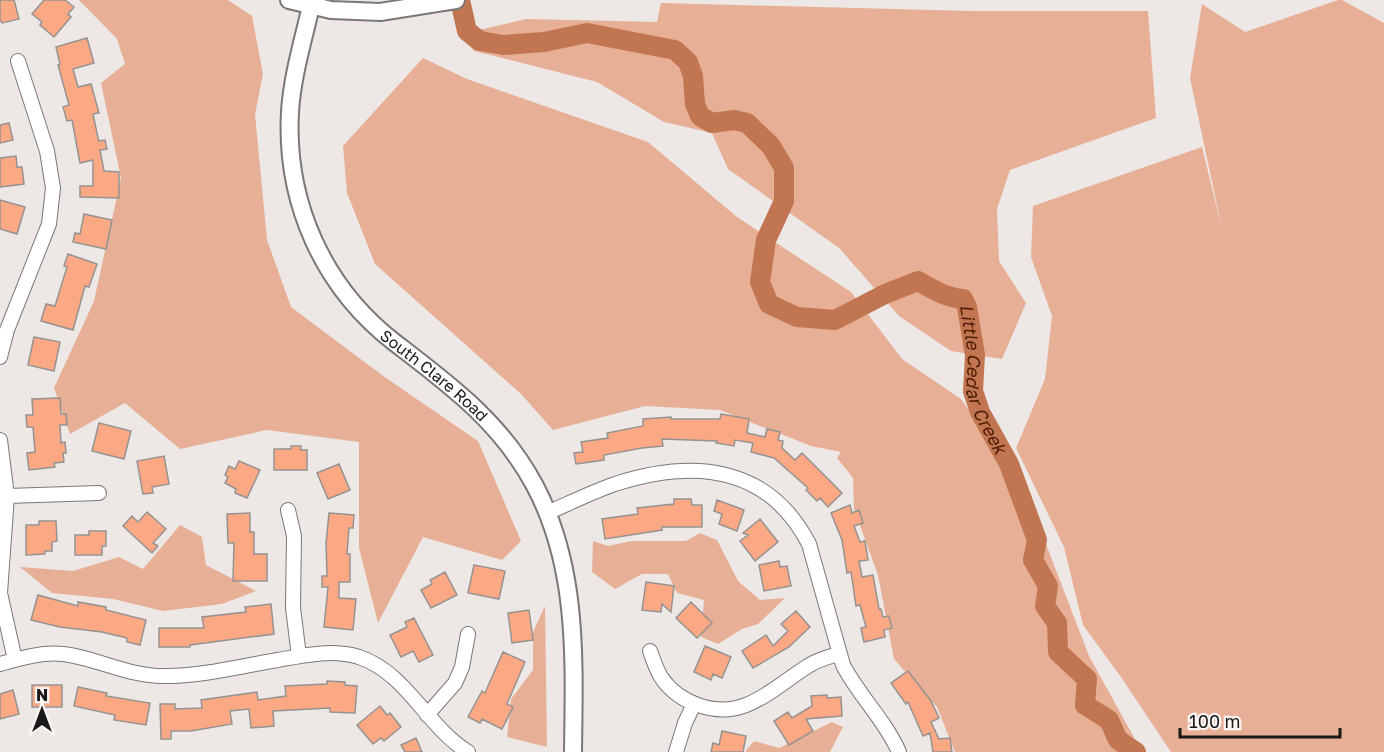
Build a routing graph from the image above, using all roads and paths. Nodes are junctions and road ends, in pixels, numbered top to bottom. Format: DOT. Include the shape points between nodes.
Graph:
graph roads {
  1 [pos="289,0"];
  2 [pos="456,0"];
  3 [pos="311,6"];
  4 [pos="18,61"];
  5 [pos="0,357"];
  6 [pos="0,440"];
  7 [pos="99,493"];
  8 [pos="7,496"];
  9 [pos="288,510"];
  10 [pos="547,513"];
  11 [pos="468,634"];
  12 [pos="650,651"];
  13 [pos="838,654"];
  14 [pos="299,656"];
  15 [pos="15,660"];
  16 [pos="0,664"];
  17 [pos="694,704"];
  18 [pos="427,715"];
  19 [pos="468,752"];
  20 [pos="573,752"];
  21 [pos="676,752"];
  22 [pos="899,752"];
  1 -- 3 [label="street"];
  2 -- 3 [label="street" via="380,12"];
  3 -- 10 [label="street, South Clare Road" via="293,86 289,132 297,195 316,249 342,290 373,325 453,387 496,429 523,466"];
  4 -- 5 [label="street" via="47,151 53,188 49,224"];
  6 -- 8 [label="street"];
  7 -- 8 [label="street"];
  8 -- 15 [label="street" via="0,593"];
  9 -- 14 [label="street" via="294,536 293,608"];
  10 -- 13 [label="street" via="615,484 672,473 713,471 734,476 774,498 801,530"];
  10 -- 20 [label="street, South Clare Road" via="571,605"];
  11 -- 18 [label="street" via="455,683"];
  12 -- 17 [label="street" via="669,687"];
  13 -- 17 [label="street" via="810,665 744,706 710,708"];
  13 -- 22 [label="street" via="850,679 890,733"];
  14 -- 15 [label="street" via="187,676 141,674 63,654"];
  14 -- 18 [label="street" via="326,652 361,658 399,682"];
  15 -- 16 [label="street"];
  17 -- 21 [label="street"];
  18 -- 19 [label="street"];
}
